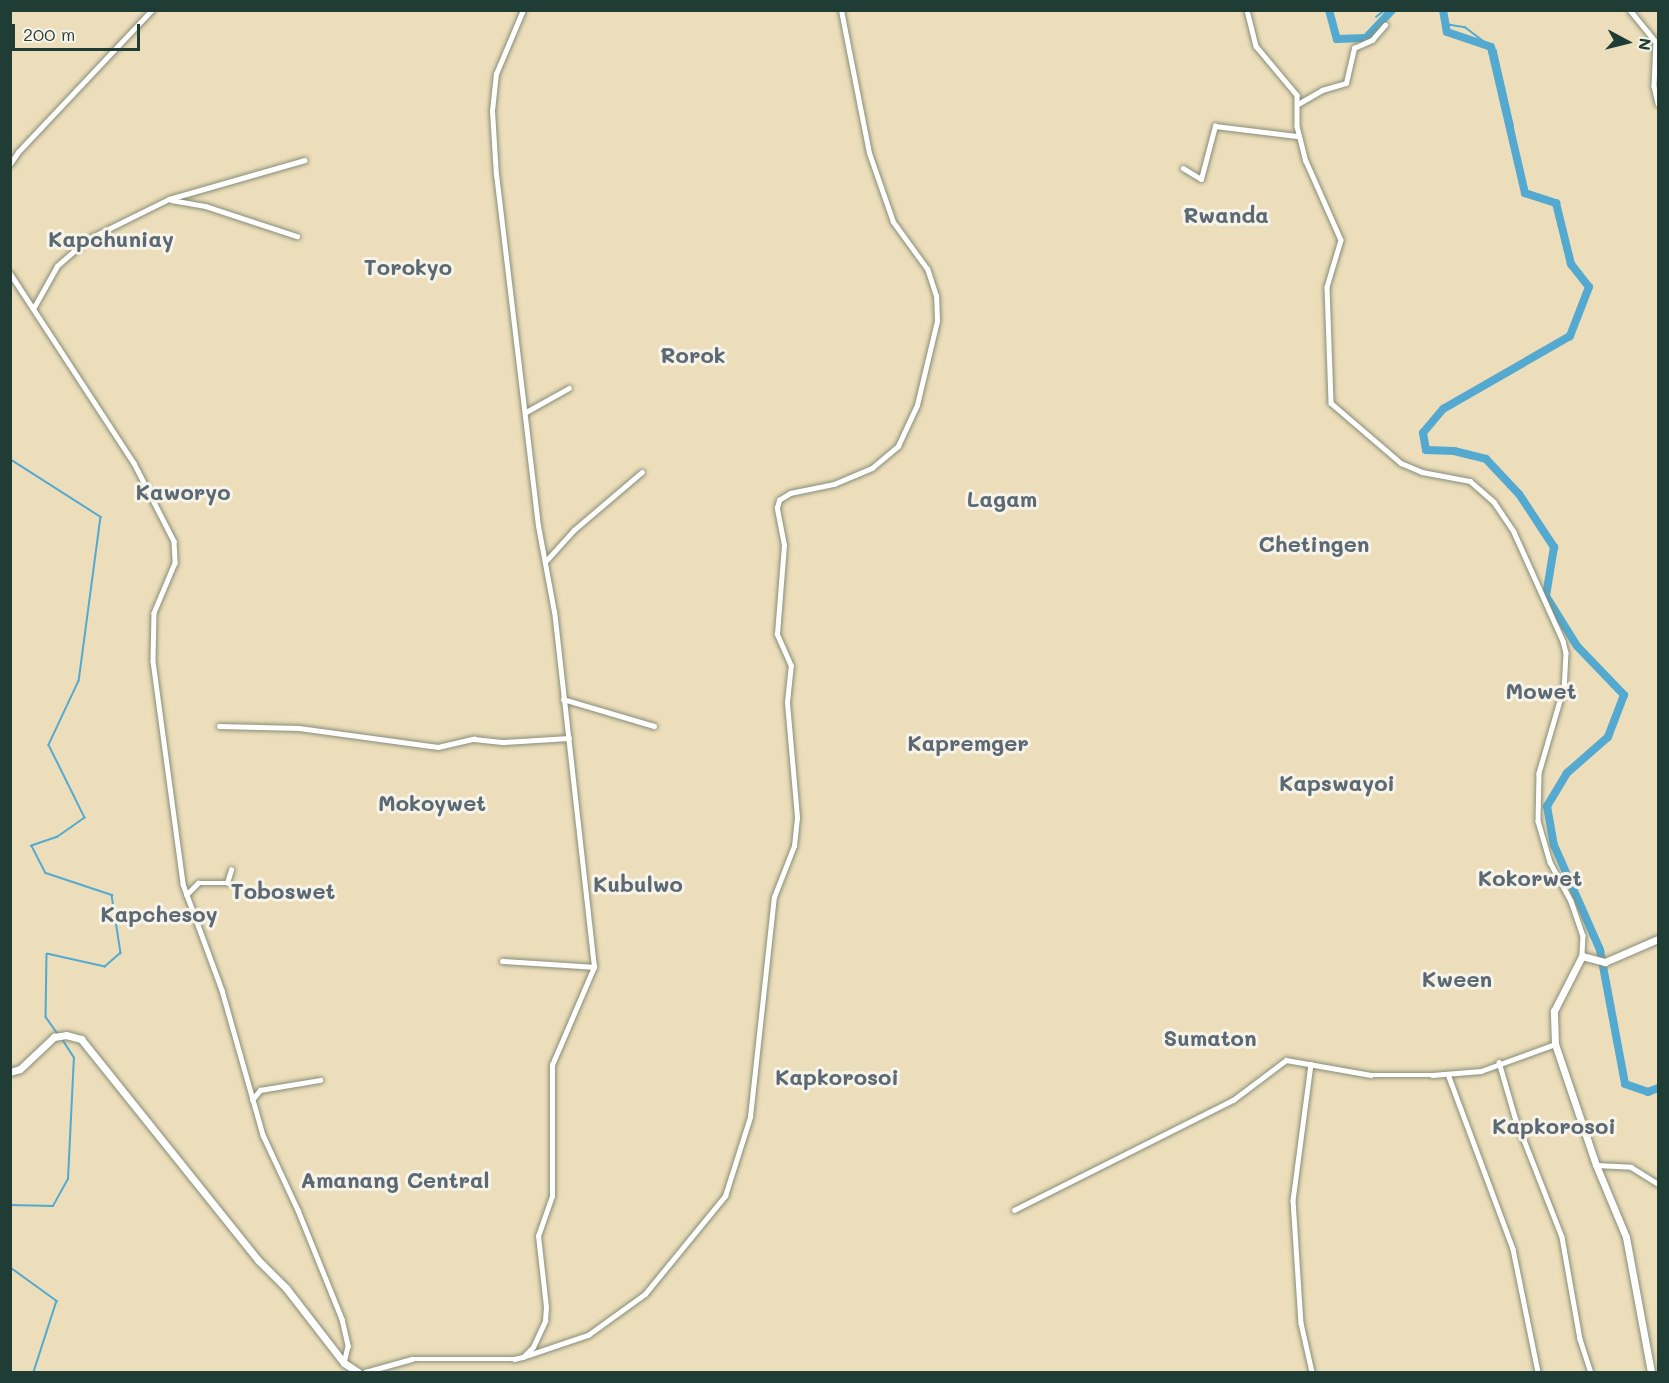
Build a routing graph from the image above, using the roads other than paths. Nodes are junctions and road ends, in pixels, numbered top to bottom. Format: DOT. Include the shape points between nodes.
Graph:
graph roads {
  1 [pos="152,10"];
  2 [pos="523,10"];
  3 [pos="841,10"];
  4 [pos="1247,10"];
  5 [pos="1630,10"];
  6 [pos="1385,25"];
  7 [pos="1298,104"];
  8 [pos="1659,104"];
  9 [pos="1299,136"];
  10 [pos="305,160"];
  11 [pos="10,164"];
  12 [pos="1183,168"];
  13 [pos="169,199"];
  14 [pos="297,236"];
  15 [pos="10,273"];
  16 [pos="33,309"];
  17 [pos="569,388"];
  18 [pos="526,412"];
  19 [pos="642,472"];
  20 [pos="545,562"];
  21 [pos="563,699"];
  22 [pos="219,726"];
  23 [pos="654,726"];
  24 [pos="569,738"];
  25 [pos="231,870"];
  26 [pos="186,895"];
  27 [pos="1659,939"];
  28 [pos="1582,956"];
  29 [pos="501,961"];
  30 [pos="594,967"];
  31 [pos="1555,1044"];
  32 [pos="1498,1062"];
  33 [pos="1311,1064"];
  34 [pos="10,1072"];
  35 [pos="1448,1074"];
  36 [pos="320,1080"];
  37 [pos="252,1100"];
  38 [pos="1596,1165"];
  39 [pos="1659,1184"];
  40 [pos="1014,1210"];
  41 [pos="523,1357"];
  42 [pos="344,1363"];
  43 [pos="358,1372"];
  44 [pos="365,1372"];
  45 [pos="1312,1372"];
  46 [pos="1538,1372"];
  47 [pos="1591,1372"];
  48 [pos="1651,1372"];
  1 -- 11 [label="street"];
  2 -- 18 [label="street" via="500,60 492,111 507,278"];
  3 -- 41 [label="street" via="869,153 893,222 927,269 936,296 937,321 913,419 898,446 872,468 819,489 790,493 779,500 777,508 784,545 777,634 791,666 787,702 797,817 794,846 774,897 750,1117 725,1196 645,1294 588,1335"];
  4 -- 7 [label="street" via="1256,46 1292,87"];
  5 -- 8 [label="street" via="1656,42 1654,86"];
  6 -- 7 [label="street" via="1372,40 1354,48 1346,83 1322,90"];
  7 -- 9 [label="street"];
  9 -- 12 [label="street" via="1215,126 1201,179"];
  9 -- 28 [label="street" via="1321,201 1341,240 1327,287 1331,403 1401,463 1422,472 1460,477 1480,487 1514,532 1563,642 1564,687 1539,773 1538,821 1550,862 1571,901 1582,935"];
  10 -- 13 [label="street"];
  13 -- 14 [label="street" via="205,206"];
  13 -- 16 [label="street" via="70,251"];
  15 -- 16 [label="street"];
  16 -- 26 [label="street" via="134,463 174,541 175,563 154,613 153,661"];
  17 -- 18 [label="street"];
  18 -- 20 [label="street"];
  19 -- 20 [label="street" via="574,530"];
  20 -- 21 [label="street"];
  21 -- 23 [label="street"];
  21 -- 24 [label="street"];
  22 -- 24 [label="street" via="299,728 438,747 483,739 504,742"];
  24 -- 30 [label="street"];
  25 -- 26 [label="street" via="227,883 198,883"];
  26 -- 37 [label="street" via="222,990"];
  27 -- 28 [label="main road" via="1605,962"];
  28 -- 31 [label="main road" via="1554,1011"];
  29 -- 30 [label="street"];
  30 -- 41 [label="street" via="552,1065 552,1196 538,1236 546,1314 540,1335"];
  31 -- 32 [label="street"];
  31 -- 38 [label="main road"];
  32 -- 35 [label="street" via="1481,1071"];
  32 -- 47 [label="street" via="1515,1117 1563,1237 1580,1339"];
  33 -- 35 [label="street" via="1385,1076"];
  33 -- 40 [label="street" via="1281,1062 1233,1100"];
  33 -- 45 [label="street" via="1293,1200 1300,1323"];
  34 -- 42 [label="main road" via="20,1069 54,1037 66,1035 81,1040"];
  35 -- 46 [label="street" via="1513,1249"];
  36 -- 37 [label="street" via="260,1090"];
  37 -- 42 [label="street" via="263,1135 328,1281 348,1346"];
  38 -- 39 [label="street" via="1631,1167"];
  38 -- 48 [label="main road" via="1626,1236"];
  41 -- 44 [label="street" via="481,1361 412,1359"];
  42 -- 43 [label="main road"];
}
